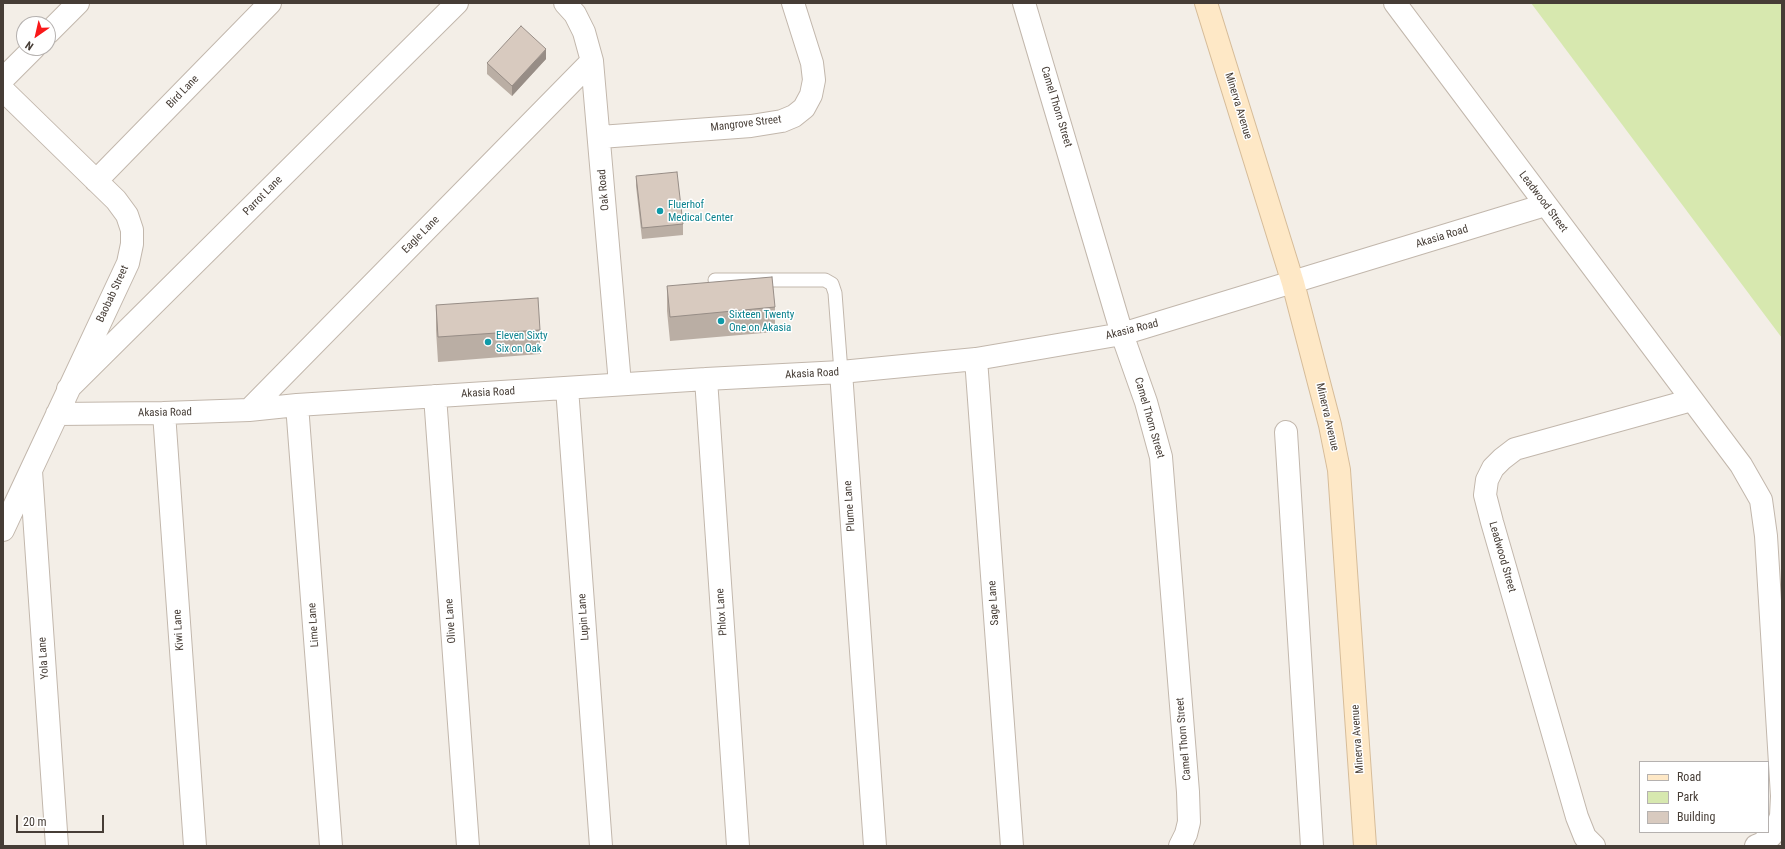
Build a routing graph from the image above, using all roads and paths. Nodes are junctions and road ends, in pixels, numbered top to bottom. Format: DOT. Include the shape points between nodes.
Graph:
graph roads {
  1 [pos="78,3"];
  2 [pos="270,3"];
  3 [pos="457,3"];
  4 [pos="565,3"];
  5 [pos="793,3"];
  6 [pos="1024,3"];
  7 [pos="1206,3"];
  8 [pos="1396,3"];
  9 [pos="56,25"];
  10 [pos="26,56"];
  11 [pos="592,61"];
  12 [pos="3,79"];
  13 [pos="3,90"];
  14 [pos="600,137"];
  15 [pos="96,180"];
  16 [pos="1545,205"];
  17 [pos="715,280"];
  18 [pos="1292,283"];
  19 [pos="1122,334"];
  20 [pos="976,359"];
  21 [pos="841,372"];
  22 [pos="706,379"];
  23 [pos="620,384"];
  24 [pos="567,388"];
  25 [pos="68,389"];
  26 [pos="435,396"];
  27 [pos="1692,400"];
  28 [pos="297,405"];
  29 [pos="249,410"];
  30 [pos="164,413"];
  31 [pos="57,414"];
  32 [pos="1286,432"];
  33 [pos="31,470"];
  34 [pos="3,530"];
  35 [pos="56,846"];
  36 [pos="195,846"];
  37 [pos="331,846"];
  38 [pos="468,846"];
  39 [pos="601,846"];
  40 [pos="738,846"];
  41 [pos="875,846"];
  42 [pos="1012,846"];
  43 [pos="1180,846"];
  44 [pos="1312,846"];
  45 [pos="1365,846"];
  46 [pos="1594,846"];
  47 [pos="1756,846"];
  1 -- 9 [label="street"];
  2 -- 15 [label="street, Bird Lane"];
  3 -- 25 [label="street, Parrot Lane"];
  4 -- 11 [label="street, Oak Road" via="575,14 584,32"];
  5 -- 14 [label="street, Mangrove Street" via="812,63 814,80 811,95 804,108 794,116 782,122 752,126"];
  6 -- 19 [label="street, Camel Thorn Street"];
  7 -- 18 [label="street, Minerva Avenue"];
  8 -- 16 [label="street, Leadwood Street"];
  10 -- 12 [label="street"];
  11 -- 14 [label="street, Oak Road"];
  11 -- 29 [label="street, Eagle Lane"];
  13 -- 15 [label="street, Baobab Street"];
  14 -- 23 [label="street, Oak Road"];
  15 -- 25 [label="street, Baobab Street" via="127,215 132,230 132,244 128,262"];
  16 -- 18 [label="street, Akasia Road"];
  16 -- 27 [label="street, Leadwood Street"];
  17 -- 21 [label="lane, Plume Lane" via="826,280 832,284 835,293"];
  18 -- 19 [label="street, Akasia Road"];
  18 -- 45 [label="street, Minerva Avenue" via="1330,425 1339,470"];
  19 -- 20 [label="street, Akasia Road"];
  19 -- 43 [label="street, Camel Thorn Street" via="1146,402 1161,457 1188,792 1189,822"];
  20 -- 21 [label="street, Akasia Road"];
  20 -- 42 [label="street, Sage Lane"];
  21 -- 22 [label="street, Akasia Road"];
  21 -- 41 [label="street, Plume Lane"];
  22 -- 23 [label="street, Akasia Road"];
  22 -- 40 [label="street, Phlox Lane"];
  23 -- 24 [label="street, Akasia Road"];
  24 -- 26 [label="street, Akasia Road"];
  24 -- 39 [label="street, Lupin Lane"];
  25 -- 31 [label="street, Baobab Street"];
  26 -- 28 [label="street, Akasia Road"];
  26 -- 38 [label="street, Olive Lane"];
  27 -- 46 [label="street, Leadwood Street" via="1515,449 1502,458 1487,480 1485,495 1492,522 1580,828"];
  27 -- 47 [label="street, Leadwood Street" via="1753,483 1765,517 1782,809 1779,822 1771,836"];
  28 -- 29 [label="street, Akasia Road"];
  28 -- 37 [label="street, Lime Lane"];
  29 -- 30 [label="street, Akasia Road"];
  30 -- 31 [label="street, Akasia Road"];
  30 -- 36 [label="street, Kiwi Lane"];
  31 -- 33 [label="street, Baobab Street"];
  32 -- 44 [label="street"];
  33 -- 34 [label="street, Baobab Street"];
  33 -- 35 [label="street, Yola Lane"];
}
